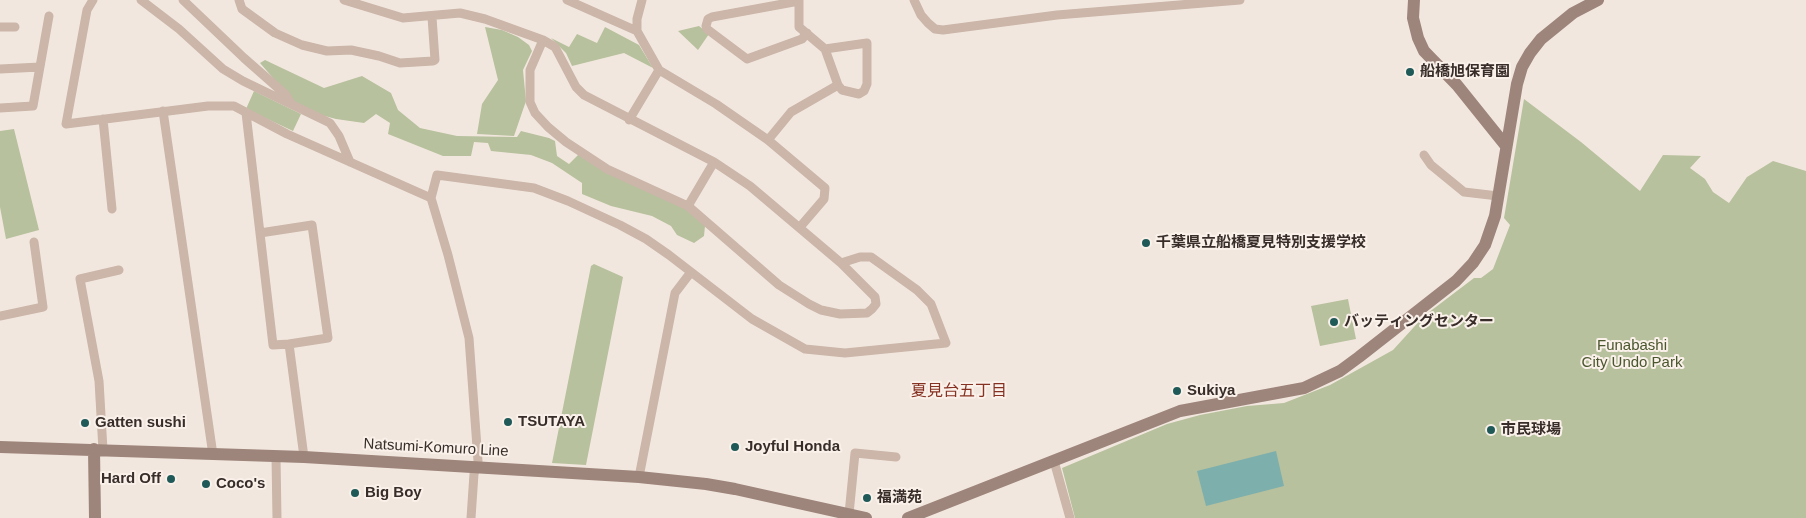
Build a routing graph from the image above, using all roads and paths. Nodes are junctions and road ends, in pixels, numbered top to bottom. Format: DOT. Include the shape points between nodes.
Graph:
graph roads {
  1 [pos="93,0"];
  2 [pos="141,0"];
  3 [pos="182,0"];
  4 [pos="239,0"];
  5 [pos="344,0"];
  6 [pos="567,0"];
  7 [pos="642,0"];
  8 [pos="914,0"];
  9 [pos="1240,0"];
  10 [pos="1414,0"];
  11 [pos="1598,0"];
  12 [pos="799,1"];
  13 [pos="49,16"];
  14 [pos="432,17"];
  15 [pos="0,26"];
  16 [pos="15,27"];
  17 [pos="637,31"];
  18 [pos="807,33"];
  19 [pos="543,40"];
  20 [pos="825,49"];
  21 [pos="40,67"];
  22 [pos="0,69"];
  23 [pos="659,70"];
  24 [pos="838,85"];
  25 [pos="291,104"];
  26 [pos="0,108"];
  27 [pos="163,111"];
  28 [pos="246,113"];
  29 [pos="103,119"];
  30 [pos="629,120"];
  31 [pos="768,140"];
  32 [pos="1506,146"];
  33 [pos="1424,155"];
  34 [pos="350,162"];
  35 [pos="714,162"];
  36 [pos="1498,196"];
  37 [pos="431,198"];
  38 [pos="688,206"];
  39 [pos="112,209"];
  40 [pos="800,227"];
  41 [pos="260,233"];
  42 [pos="34,242"];
  43 [pos="841,263"];
  44 [pos="119,270"];
  45 [pos="691,272"];
  46 [pos="0,316"];
  47 [pos="289,344"];
  48 [pos="0,447"];
  49 [pos="98,450"];
  50 [pos="213,455"];
  51 [pos="276,457"];
  52 [pos="304,457"];
  53 [pos="896,457"];
  54 [pos="1054,460"];
  55 [pos="476,467"];
  56 [pos="639,477"];
  57 [pos="842,514"];
  58 [pos="95,518"];
  59 [pos="277,518"];
  60 [pos="471,518"];
  61 [pos="866,518"];
  62 [pos="908,518"];
  63 [pos="1070,518"];
  1 -- 29 [label="street" via="88,10 66,124"];
  2 -- 25 [label="street" via="223,69"];
  3 -- 25 [label="street" via="286,95"];
  4 -- 14 [label="street" via="242,9 275,33 302,45 327,51 351,50 400,63 435,60"];
  5 -- 14 [label="street" via="403,18"];
  6 -- 17 [label="street"];
  7 -- 17 [label="street"];
  8 -- 9 [label="street" via="928,23 943,30 1057,15"];
  10 -- 32 [label="street" via="1413,18 1424,51"];
  11 -- 32 [label="street" via="1572,13 1541,39 1530,53 1517,84"];
  12 -- 18 [label="street" via="799,28"];
  12 -- 18 [label="street" via="712,16 706,26 748,59 802,39"];
  13 -- 21 [label="street"];
  14 -- 19 [label="street" via="460,13 485,18"];
  15 -- 16 [label="street"];
  17 -- 23 [label="street"];
  18 -- 20 [label="street"];
  19 -- 30 [label="street" via="555,48 576,88"];
  19 -- 38 [label="street" via="530,70 530,102 535,113 566,142 607,169"];
  20 -- 24 [label="street"];
  20 -- 24 [label="street" via="867,43 867,84 864,91 859,94 842,90"];
  21 -- 22 [label="street"];
  21 -- 26 [label="street" via="32,106"];
  23 -- 30 [label="street"];
  23 -- 31 [label="street"];
  24 -- 31 [label="street" via="791,112"];
  25 -- 34 [label="street" via="330,123"];
  27 -- 28 [label="street" via="234,106"];
  27 -- 29 [label="street"];
  27 -- 50 [label="street"];
  28 -- 34 [label="street"];
  28 -- 41 [label="street"];
  29 -- 39 [label="street"];
  30 -- 35 [label="street"];
  31 -- 40 [label="street" via="825,188 824,198"];
  32 -- 36 [label="street"];
  33 -- 36 [label="street" via="1431,165 1464,192"];
  34 -- 37 [label="street"];
  35 -- 38 [label="street"];
  35 -- 40 [label="street" via="750,186"];
  36 -- 54 [label="street" via="1488,238 1473,263 1440,295 1340,371 1304,388 1180,411"];
  37 -- 45 [label="street" via="437,175 534,188 646,239"];
  37 -- 55 [label="street" via="469,338"];
  38 -- 43 [label="street" via="792,295 821,310 840,314 867,313 876,304 875,296"];
  40 -- 43 [label="street"];
  41 -- 47 [label="street" via="273,345"];
  41 -- 47 [label="street" via="312,225 328,338"];
  42 -- 46 [label="street" via="44,307"];
  43 -- 45 [label="street" via="871,257 917,290 931,304 946,343 846,353 805,349 752,319"];
  44 -- 49 [label="street" via="80,279 99,381"];
  45 -- 56 [label="street" via="675,293"];
  47 -- 52 [label="street"];
  48 -- 49 [label="street, Natsumi-Komuro Line"];
  49 -- 50 [label="street, Natsumi-Komuro Line"];
  49 -- 58 [label="street"];
  50 -- 51 [label="street, Natsumi-Komuro Line"];
  51 -- 52 [label="street, Natsumi-Komuro Line"];
  51 -- 59 [label="street"];
  52 -- 55 [label="street, Natsumi-Komuro Line"];
  53 -- 57 [label="street" via="855,453"];
  54 -- 62 [label="street"];
  54 -- 63 [label="street"];
  55 -- 56 [label="street, Natsumi-Komuro Line"];
  55 -- 60 [label="street"];
  56 -- 57 [label="street, Natsumi-Komuro Line" via="706,484"];
  57 -- 61 [label="street, Natsumi-Komuro Line"];
}
